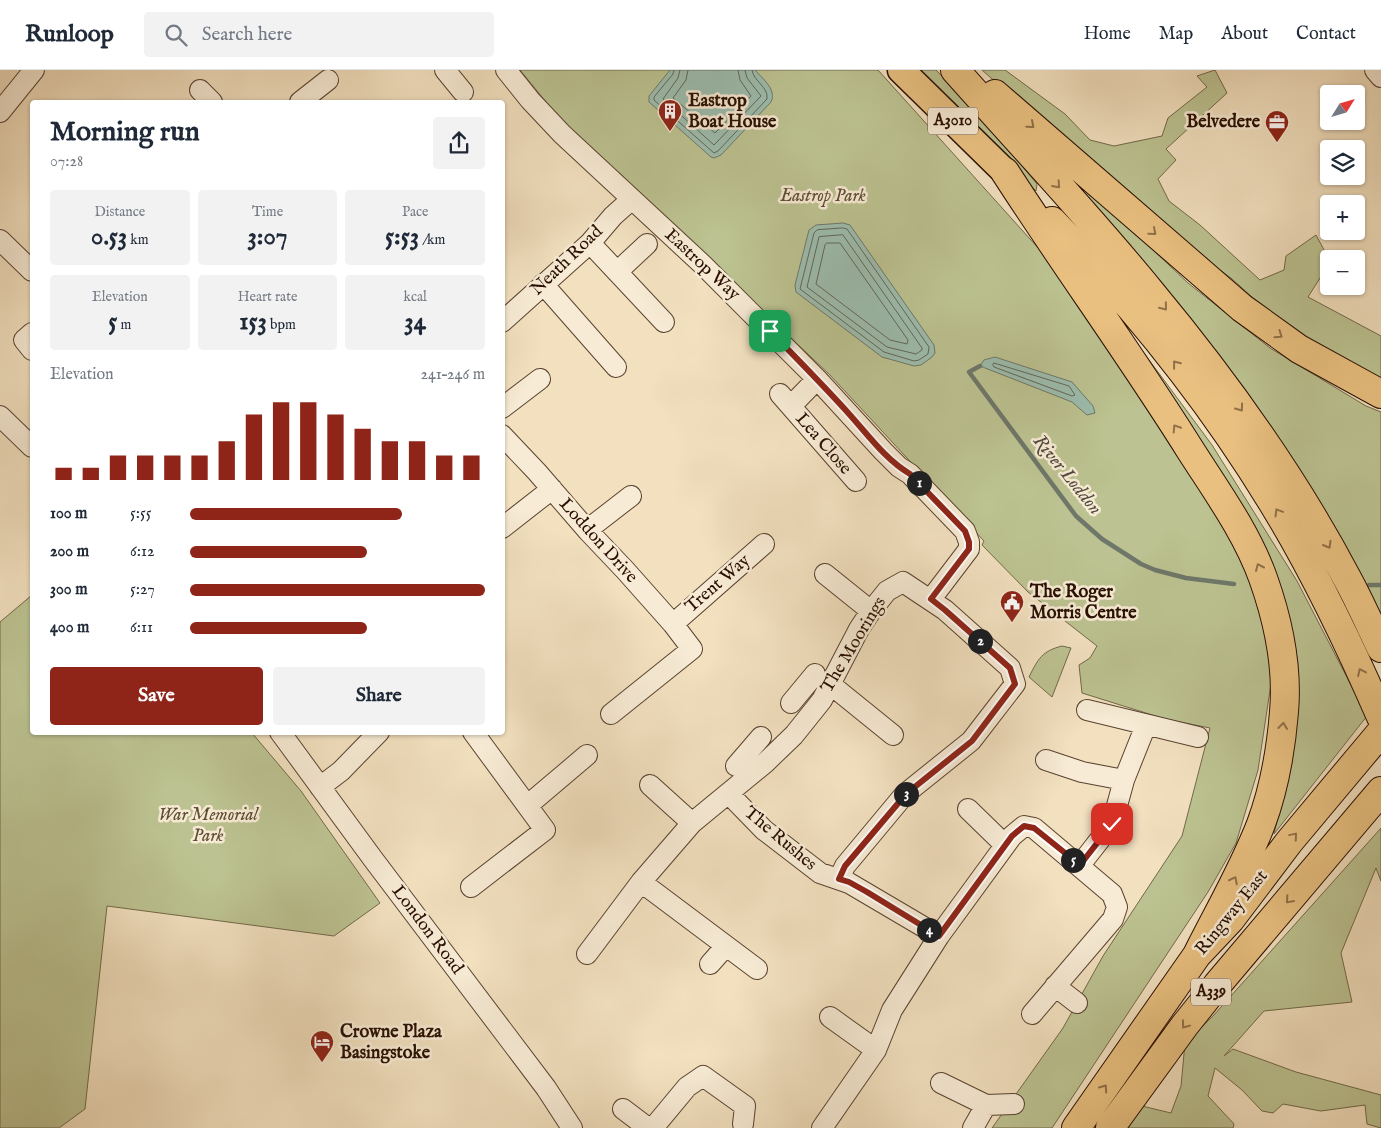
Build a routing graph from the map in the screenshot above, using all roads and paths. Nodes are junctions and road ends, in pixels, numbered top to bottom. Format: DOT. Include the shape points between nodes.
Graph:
graph roads {
  1 [pos="34,70"];
  2 [pos="445,70"];
  3 [pos="506,70"];
  4 [pos="901,70"];
  5 [pos="955,70"];
  6 [pos="967,70"];
  7 [pos="1375,70"];
  8 [pos="1381,77"];
  9 [pos="328,80"];
  10 [pos="462,92"];
  11 [pos="303,100"];
  12 [pos="0,112"];
  13 [pos="1005,172"];
  14 [pos="632,199"];
  15 [pos="0,240"];
  16 [pos="590,243"];
  17 [pos="647,244"];
  18 [pos="30,269"];
  19 [pos="617,272"];
  20 [pos="544,284"];
  21 [pos="505,319"];
  22 [pos="664,322"];
  23 [pos="30,335"];
  24 [pos="30,348"];
  25 [pos="616,367"];
  26 [pos="540,379"];
  27 [pos="817,379"];
  28 [pos="1381,394"];
  29 [pos="505,406"];
  30 [pos="0,416"];
  31 [pos="505,444"];
  32 [pos="30,446"];
  33 [pos="856,481"];
  34 [pos="552,489"];
  35 [pos="631,496"];
  36 [pos="505,526"];
  37 [pos="587,530"];
  38 [pos="764,544"];
  39 [pos="825,574"];
  40 [pos="931,599"];
  41 [pos="871,611"];
  42 [pos="673,624"];
  43 [pos="1381,648"];
  44 [pos="822,686"];
  45 [pos="796,696"];
  46 [pos="1088,710"];
  47 [pos="611,714"];
  48 [pos="1381,717"];
  49 [pos="1146,725"];
  50 [pos="1381,732"];
  51 [pos="282,735"];
  52 [pos="376,735"];
  53 [pos="475,735"];
  54 [pos="893,735"];
  55 [pos="1198,737"];
  56 [pos="748,751"];
  57 [pos="587,754"];
  58 [pos="1046,760"];
  59 [pos="765,763"];
  60 [pos="1124,780"];
  61 [pos="650,785"];
  62 [pos="320,787"];
  63 [pos="1381,792"];
  64 [pos="728,794"];
  65 [pos="528,805"];
  66 [pos="968,809"];
  67 [pos="692,823"];
  68 [pos="1005,845"];
  69 [pos="1080,865"];
  70 [pos="839,879"];
  71 [pos="642,882"];
  72 [pos="471,887"];
  73 [pos="939,936"];
  74 [pos="725,946"];
  75 [pos="587,954"];
  76 [pos="1197,955"];
  77 [pos="710,964"];
  78 [pos="758,970"];
  79 [pos="1055,986"];
  80 [pos="1077,1003"];
  81 [pos="1032,1014"];
  82 [pos="830,1017"];
  83 [pos="876,1050"];
  84 [pos="942,1083"];
  85 [pos="1014,1104"];
  86 [pos="986,1105"];
  87 [pos="623,1109"];
  88 [pos="743,1124"];
  89 [pos="831,1125"];
  90 [pos="572,1128"];
  91 [pos="648,1128"];
  92 [pos="653,1128"];
  93 [pos="973,1128"];
  94 [pos="1076,1128"];
  95 [pos="1110,1128"];
  1 -- 12 [label="street"];
  2 -- 10 [label="street"];
  3 -- 14 [label="street, Eastrop Way" via="545,116"];
  4 -- 13 [label="main road, A3010"];
  5 -- 43 [label="highway, one-way" via="1150,290 1212,369 1307,508 1348,580"];
  6 -- 28 [label="highway, one-way" via="1242,308 1299,349"];
  7 -- 8 [label="street"];
  9 -- 11 [label="street"];
  48 -- 13 [label="highway, one-way" via="1301,551 1216,417 1117,292"];
  76 -- 13 [label="highway, one-way" via="1253,843 1269,798 1285,710 1283,663 1276,623 1262,576 1224,503"];
  14 -- 16 [label="street, Neath Road"];
  14 -- 27 [label="street, Eastrop Way"];
  15 -- 18 [label="street"];
  16 -- 19 [label="street"];
  16 -- 20 [label="street, Neath Road"];
  17 -- 19 [label="street"];
  19 -- 22 [label="street"];
  20 -- 21 [label="street, Neath Road"];
  20 -- 25 [label="street"];
  23 -- 24 [label="street" via="24,340"];
  26 -- 29 [label="street"];
  27 -- 33 [label="street, Lea Close" via="786,400"];
  27 -- 40 [label="street, Eastrop Way" via="898,467 910,474 965,531 969,549"];
  30 -- 32 [label="street"];
  31 -- 34 [label="street, Loddon Drive" via="538,472"];
  34 -- 36 [label="street"];
  34 -- 37 [label="street, Loddon Drive"];
  35 -- 37 [label="street"];
  37 -- 42 [label="street, Loddon Drive"];
  38 -- 42 [label="street, Trent Way"];
  39 -- 41 [label="street"];
  40 -- 41 [label="street, The Moorings" via="903,582 887,591"];
  40 -- 70 [label="street, The Moorings" via="1010,668 1015,684 972,741 906,794 845,866"];
  41 -- 44 [label="street, The Moorings"];
  42 -- 47 [label="street, Loddon Drive" via="692,648"];
  44 -- 45 [label="street"];
  44 -- 54 [label="street"];
  44 -- 59 [label="street, The Moorings" via="794,735"];
  46 -- 49 [label="street"];
  49 -- 55 [label="street"];
  49 -- 60 [label="street"];
  76 -- 50 [label="highway, Ringway East / A339, one-way" via="1230,920 1289,842"];
  51 -- 62 [label="street, London Road"];
  52 -- 62 [label="street" via="341,771"];
  53 -- 65 [label="street"];
  56 -- 59 [label="street"];
  57 -- 65 [label="street"];
  58 -- 60 [label="street" via="1082,772"];
  59 -- 64 [label="street, The Moorings"];
  60 -- 69 [label="street" via="1112,824"];
  61 -- 67 [label="street"];
  62 -- 90 [label="street, London Road" via="546,1088"];
  63 -- 95 [label="highway, Ringway East / A339, one-way" via="1212,992"];
  64 -- 67 [label="street, The Moorings"];
  64 -- 70 [label="street, The Rushes" via="764,830 813,868"];
  65 -- 72 [label="street" via="545,830"];
  66 -- 68 [label="street"];
  67 -- 71 [label="street, The Moorings"];
  68 -- 69 [label="street" via="1021,828 1029,826"];
  68 -- 73 [label="street"];
  69 -- 79 [label="street" via="1112,894 1116,912"];
  70 -- 73 [label="street, The Rushes" via="867,892"];
  71 -- 74 [label="street"];
  71 -- 75 [label="street, The Moorings"];
  73 -- 83 [label="street" via="892,1010"];
  74 -- 77 [label="street"];
  74 -- 78 [label="street"];
  94 -- 76 [label="highway, Ringway East / A339, one-way"];
  79 -- 80 [label="street"];
  79 -- 81 [label="street"];
  82 -- 83 [label="street"];
  83 -- 89 [label="street"];
  84 -- 86 [label="street"];
  85 -- 86 [label="street"];
  86 -- 93 [label="street"];
  87 -- 91 [label="street"];
  88 -- 92 [label="street" via="745,1106 703,1076 686,1087"];
}
